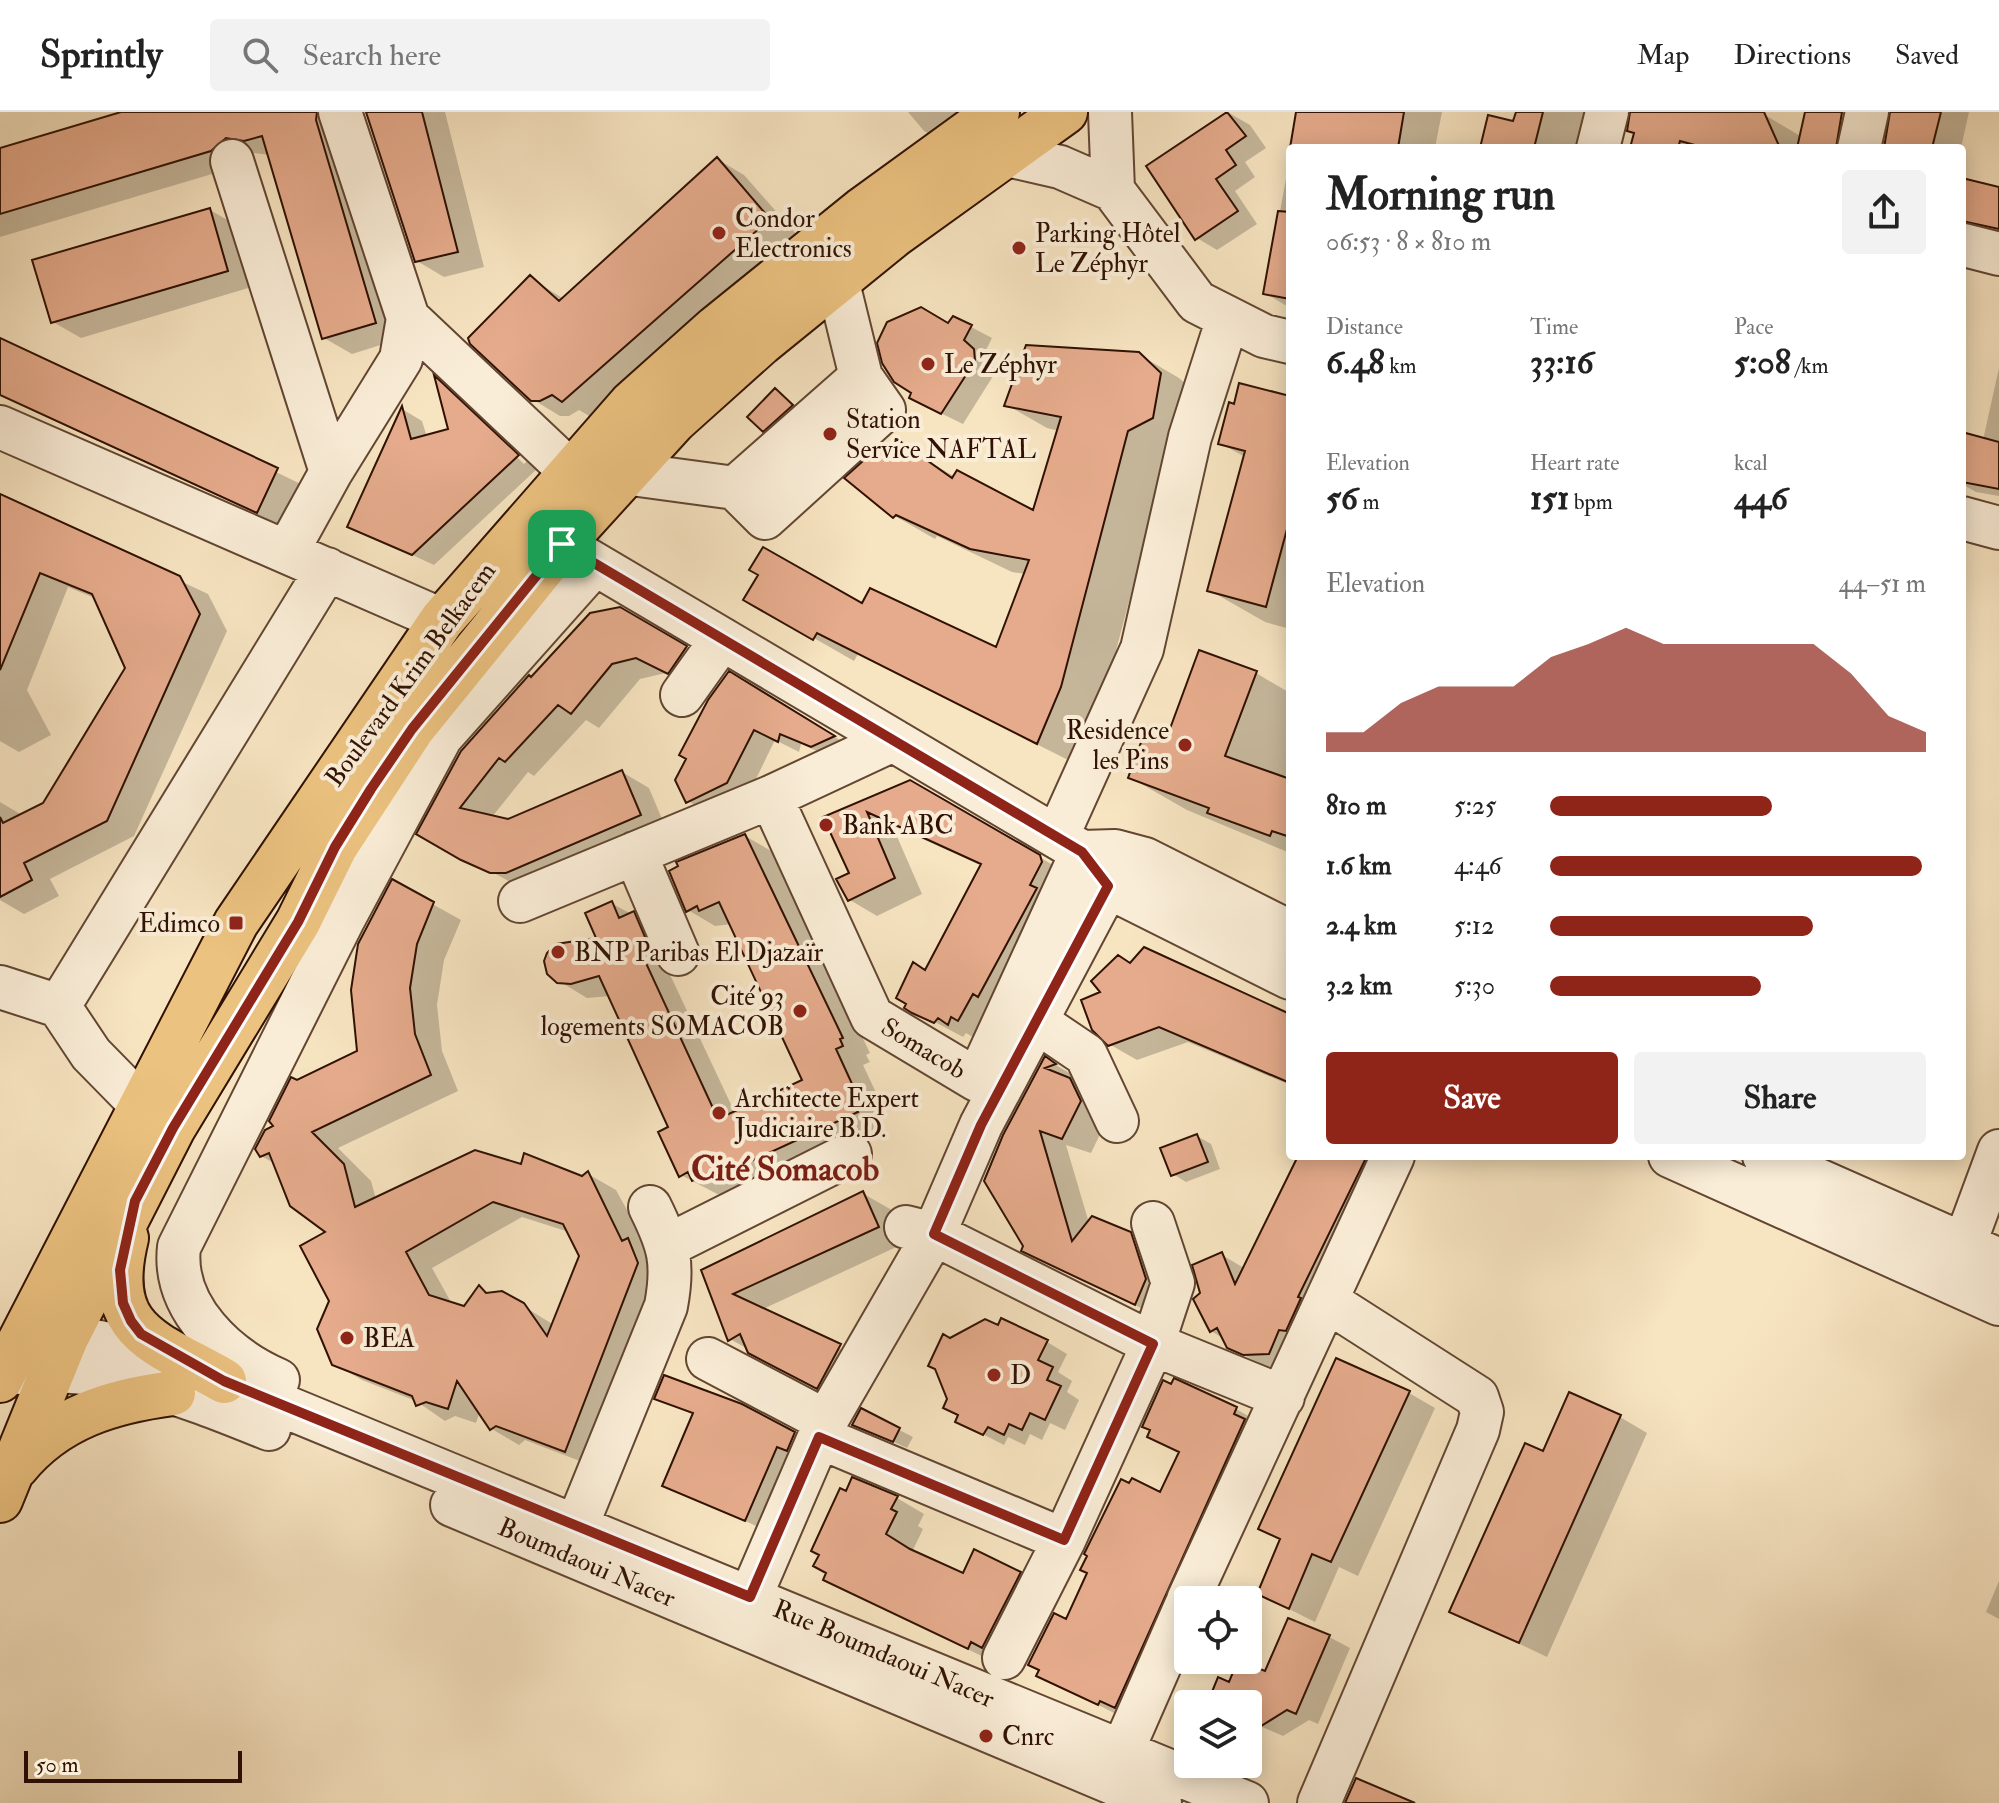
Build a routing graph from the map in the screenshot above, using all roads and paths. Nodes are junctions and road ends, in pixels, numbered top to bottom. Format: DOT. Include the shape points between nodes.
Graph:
graph roads {
  1 [pos="340,112"];
  2 [pos="1065,112"];
  3 [pos="1110,112"];
  4 [pos="1607,112"];
  5 [pos="1867,112"];
  6 [pos="1000,133"];
  7 [pos="1599,144"];
  8 [pos="1860,144"];
  9 [pos="232,161"];
  10 [pos="1113,190"];
  11 [pos="838,283"];
  12 [pos="408,318"];
  13 [pos="1228,318"];
  14 [pos="1286,341"];
  15 [pos="1,430"];
  16 [pos="570,471"];
  17 [pos="331,472"];
  18 [pos="624,473"];
  19 [pos="1966,519"];
  20 [pos="1999,528"];
  21 [pos="287,552"];
  22 [pos="578,554"];
  23 [pos="327,569"];
  24 [pos="442,620"];
  25 [pos="722,639"];
  26 [pos="682,695"];
  27 [pos="893,740"];
  28 [pos="771,797"];
  29 [pos="1070,844"];
  30 [pos="635,853"];
  31 [pos="1108,886"];
  32 [pos="520,901"];
  33 [pos="1286,930"];
  34 [pos="678,954"];
  35 [pos="1286,976"];
  36 [pos="1,986"];
  37 [pos="59,1006"];
  38 [pos="1024,1013"];
  39 [pos="977,1080"];
  40 [pos="143,1107"];
  41 [pos="1117,1121"];
  42 [pos="953,1129"];
  43 [pos="1999,1151"];
  44 [pos="850,1154"];
  45 [pos="1391,1160"];
  46 [pos="1681,1160"];
  47 [pos="1772,1160"];
  48 [pos="135,1201"];
  49 [pos="650,1207"];
  50 [pos="1153,1223"];
  51 [pos="920,1230"];
  52 [pos="669,1245"];
  53 [pos="1972,1262"];
  54 [pos="1327,1301"];
  55 [pos="1999,1304"];
  56 [pos="1153,1344"];
  57 [pos="58,1355"];
  58 [pos="708,1359"];
  59 [pos="4,1364"];
  60 [pos="224,1381"];
  61 [pos="173,1393"];
  62 [pos="1283,1397"];
  63 [pos="823,1429"];
  64 [pos="5,1487"];
  65 [pos="577,1528"];
  66 [pos="1064,1540"];
  67 [pos="1195,1586"];
  68 [pos="744,1611"];
  69 [pos="1174,1632"];
  70 [pos="1004,1658"];
  71 [pos="1115,1767"];
  72 [pos="1160,1803"];
  73 [pos="1247,1803"];
  74 [pos="1319,1803"];
  1 -- 12 [label="street"];
  2 -- 6 [label="main road, Boulevard Krim Belkacem"];
  3 -- 10 [label="street"];
  4 -- 7 [label="street"];
  5 -- 8 [label="street"];
  6 -- 10 [label="street"];
  6 -- 11 [label="main road, Boulevard Krim Belkacem"];
  6 -- 16 [label="main road, Boulevard Krim Belkacem" via="862,210 716,328 631,404"];
  9 -- 17 [label="street"];
  10 -- 13 [label="street" via="1197,302"];
  11 -- 18 [label="main road, Boulevard Krim Belkacem" via="761,343"];
  11 -- 18 [label="street" via="869,388 745,498"];
  12 -- 16 [label="street"];
  12 -- 17 [label="street" via="401,359"];
  13 -- 14 [label="street"];
  13 -- 29 [label="street" via="1190,437 1142,649"];
  15 -- 21 [label="street"];
  16 -- 24 [label="main road, Boulevard Krim Belkacem"];
  17 -- 21 [label="street"];
  18 -- 22 [label="main road, Boulevard Krim Belkacem"];
  19 -- 20 [label="street"];
  21 -- 23 [label="street"];
  22 -- 25 [label="street"];
  22 -- 48 [label="main road, Boulevard Krim Belkacem" via="421,717 371,789"];
  22 -- 65 [label="street" via="441,737 328,948 179,1247 177,1266 192,1308 226,1348 249,1364"];
  23 -- 24 [label="street"];
  23 -- 37 [label="street"];
  24 -- 40 [label="main road, Boulevard Krim Belkacem" via="236,923"];
  25 -- 26 [label="street"];
  25 -- 27 [label="street"];
  27 -- 28 [label="street"];
  27 -- 29 [label="street"];
  28 -- 30 [label="street"];
  28 -- 39 [label="street, Somacob" via="853,945 872,1017"];
  29 -- 31 [label="street"];
  29 -- 33 [label="street" via="1145,859"];
  29 -- 38 [label="street"];
  30 -- 32 [label="street"];
  30 -- 34 [label="street"];
  31 -- 35 [label="street"];
  31 -- 38 [label="street"];
  36 -- 37 [label="street"];
  37 -- 40 [label="street" via="91,1054"];
  38 -- 39 [label="street"];
  38 -- 41 [label="street" via="1086,1055"];
  38 -- 51 [label="street" via="981,1125"];
  39 -- 42 [label="street"];
  40 -- 59 [label="main road, Boulevard Krim Belkacem"];
  43 -- 53 [label="street"];
  44 -- 52 [label="street"];
  45 -- 54 [label="street"];
  46 -- 53 [label="street"];
  47 -- 53 [label="street"];
  48 -- 57 [label="main road, Boulevard Krim Belkacem"];
  48 -- 60 [label="main road" via="120,1270 123,1303 131,1321 141,1334"];
  49 -- 52 [label="street"];
  50 -- 56 [label="street" via="1173,1283"];
  51 -- 56 [label="street"];
  51 -- 63 [label="street"];
  52 -- 65 [label="street" via="665,1329"];
  53 -- 55 [label="street"];
  54 -- 62 [label="street"];
  54 -- 74 [label="street" via="1477,1397 1482,1412"];
  56 -- 62 [label="street"];
  56 -- 66 [label="street"];
  57 -- 59 [label="street, Boumdaoui Nacer"];
  57 -- 60 [label="street, Boumdaoui Nacer" via="155,1355"];
  57 -- 61 [label="street, Boumdaoui Nacer" via="93,1373"];
  57 -- 64 [label="main road, Boulevard Krim Belkacem"];
  58 -- 63 [label="street"];
  60 -- 65 [label="street, Boumdaoui Nacer"];
  61 -- 64 [label="main road" via="125,1400 87,1413 36,1445"];
  61 -- 65 [label="street, Boumdaoui Nacer"];
  62 -- 67 [label="street"];
  63 -- 66 [label="street"];
  63 -- 68 [label="street"];
  65 -- 68 [label="street, Boumdaoui Nacer"];
  66 -- 70 [label="street"];
  68 -- 71 [label="street, Boumdaoui Nacer"];
  69 -- 71 [label="street"];
  71 -- 72 [label="street, Boumdaoui Nacer"];
  71 -- 73 [label="street"];
}
